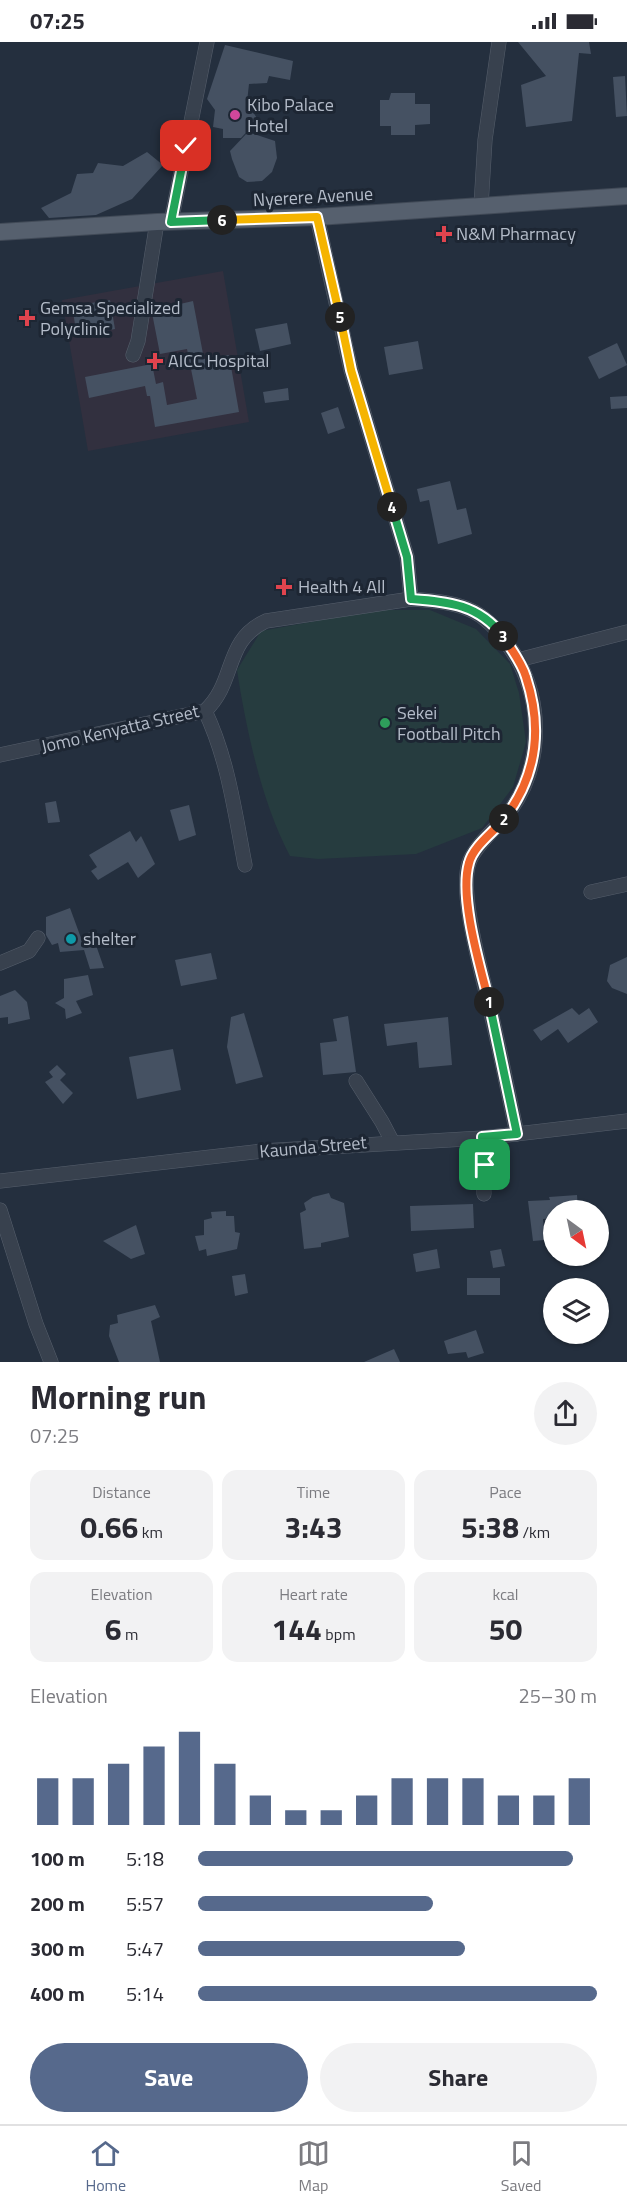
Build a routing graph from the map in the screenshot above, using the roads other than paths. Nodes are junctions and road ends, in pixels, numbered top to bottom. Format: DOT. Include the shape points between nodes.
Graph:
graph roads {
  1 [pos="207,42"];
  2 [pos="499,42"];
  3 [pos="626,197"];
  4 [pos="481,206"];
  5 [pos="317,217"];
  6 [pos="164,222"];
  7 [pos="0,232"];
  8 [pos="133,356"];
  9 [pos="411,599"];
  10 [pos="627,632"];
  11 [pos="518,660"];
  12 [pos="205,711"];
  13 [pos="0,755"];
  14 [pos="245,865"];
  15 [pos="627,884"];
  16 [pos="591,892"];
  17 [pos="38,938"];
  18 [pos="0,963"];
  19 [pos="356,1081"];
  20 [pos="627,1121"];
  21 [pos="517,1134"];
  22 [pos="482,1137"];
  23 [pos="392,1141"];
  24 [pos="0,1180"];
  25 [pos="484,1194"];
  26 [pos="0,1210"];
  27 [pos="51,1362"];
  1 -- 6 [label="street"];
  2 -- 4 [label="street" via="485,141"];
  3 -- 4 [label="main road, Nyerere Avenue"];
  4 -- 5 [label="main road, Nyerere Avenue"];
  5 -- 6 [label="main road, Nyerere Avenue"];
  5 -- 9 [label="street" via="351,370 407,557"];
  6 -- 7 [label="main road, Nyerere Avenue"];
  6 -- 8 [label="street"];
  9 -- 11 [label="street, Jomo Kenyatta Street" via="466,606 502,634"];
  9 -- 12 [label="street, Jomo Kenyatta Street" via="266,621 252,628 239,642 216,701"];
  10 -- 11 [label="street"];
  11 -- 21 [label="street, Jomo Kenyatta Street" via="530,694 536,735 534,760 512,808 469,862 467,890"];
  12 -- 13 [label="street, Jomo Kenyatta Street"];
  12 -- 14 [label="street" via="225,766"];
  15 -- 16 [label="street"];
  17 -- 18 [label="street" via="29,951"];
  19 -- 23 [label="street"];
  20 -- 21 [label="street, Kaunda Street"];
  21 -- 22 [label="street, Kaunda Street"];
  22 -- 23 [label="street, Kaunda Street"];
  22 -- 25 [label="street"];
  23 -- 24 [label="street, Kaunda Street"];
  26 -- 27 [label="street"];
}
